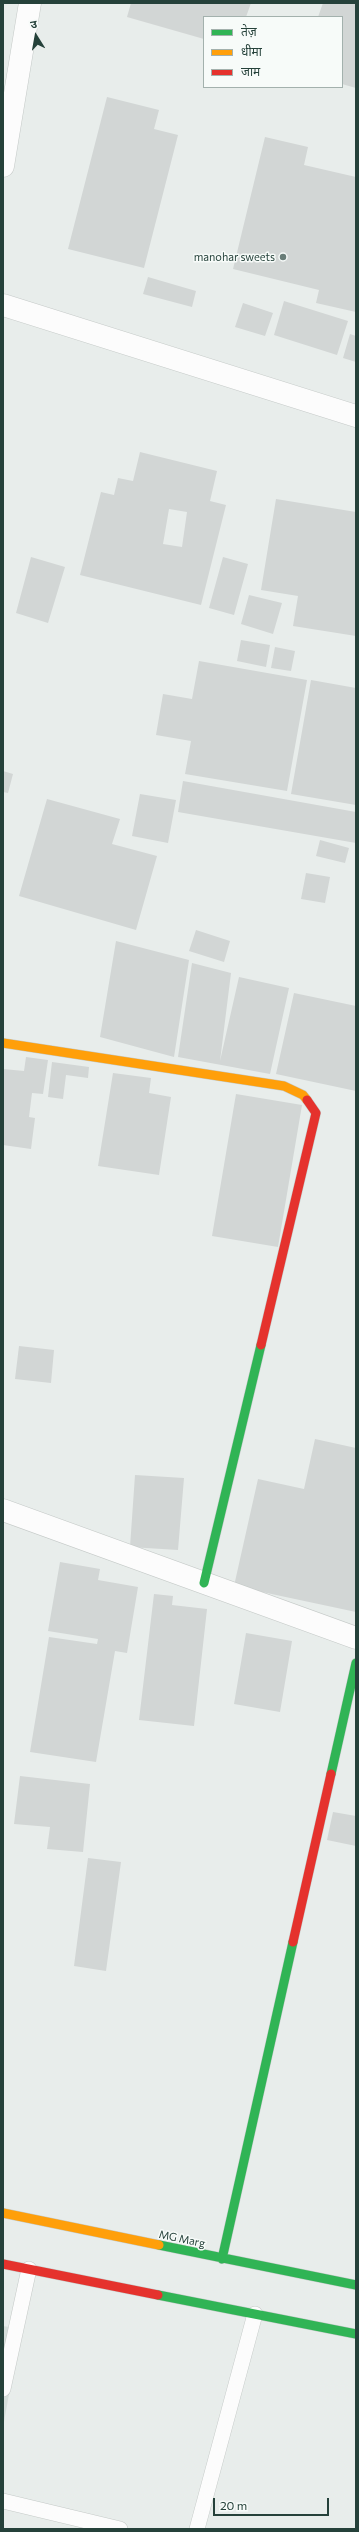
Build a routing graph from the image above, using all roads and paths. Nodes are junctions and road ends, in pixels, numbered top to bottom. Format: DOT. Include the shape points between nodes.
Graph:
graph roads {
  1 [pos="30,3"];
  2 [pos="3,166"];
  3 [pos="3,305"];
  4 [pos="356,416"];
  5 [pos="3,1043"];
  6 [pos="3,1510"];
  7 [pos="204,1583"];
  8 [pos="356,1638"];
  9 [pos="356,1663"];
  10 [pos="3,2214"];
  11 [pos="222,2259"];
  12 [pos="3,2264"];
  13 [pos="29,2269"];
  14 [pos="356,2285"];
  15 [pos="255,2314"];
  16 [pos="356,2334"];
  17 [pos="3,2389"];
  18 [pos="3,2501"];
  19 [pos="120,2529"];
  20 [pos="197,2529"];
  1 -- 2 [label="street"];
  3 -- 4 [label="street"];
  5 -- 7 [label="street" via="284,1086 303,1095 316,1113"];
  6 -- 7 [label="street"];
  7 -- 8 [label="street"];
  9 -- 11 [label="street"];
  10 -- 11 [label="street, MG Marg"];
  11 -- 14 [label="street, MG Marg"];
  12 -- 13 [label="street"];
  13 -- 15 [label="street"];
  13 -- 17 [label="lane"];
  15 -- 16 [label="street"];
  15 -- 20 [label="lane"];
  18 -- 19 [label="lane"];
}
